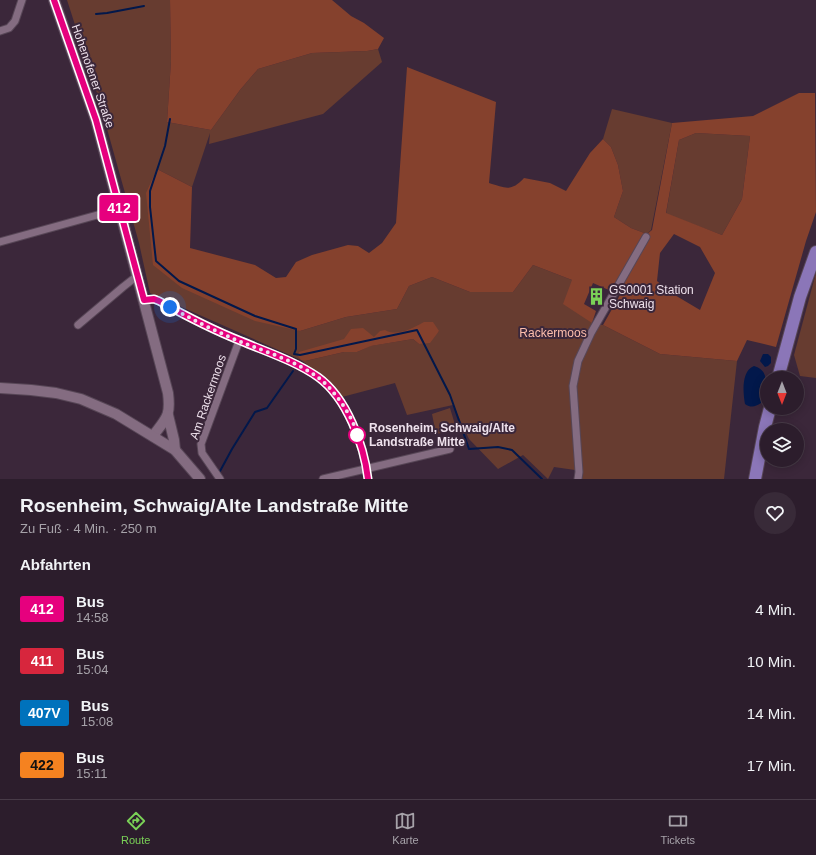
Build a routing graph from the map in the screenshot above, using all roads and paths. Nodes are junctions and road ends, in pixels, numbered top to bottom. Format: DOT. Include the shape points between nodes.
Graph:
graph roads {
  1 [pos="22,0"];
  2 [pos="54,0"];
  3 [pos="0,31"];
  4 [pos="119,209"];
  5 [pos="646,236"];
  6 [pos="0,242"];
  7 [pos="816,252"];
  8 [pos="137,276"];
  9 [pos="144,300"];
  10 [pos="78,325"];
  11 [pos="239,341"];
  12 [pos="780,371"];
  13 [pos="0,388"];
  14 [pos="168,415"];
  15 [pos="768,415"];
  16 [pos="152,436"];
  17 [pos="450,448"];
  18 [pos="175,450"];
  19 [pos="367,470"];
  20 [pos="754,478"];
  21 [pos="200,479"];
  22 [pos="220,479"];
  23 [pos="323,479"];
  24 [pos="368,479"];
  25 [pos="578,479"];
  1 -- 3 [label="street" via="15,21 9,28"];
  2 -- 4 [label="main road, Hohenofener Straße" via="96,120"];
  4 -- 6 [label="street"];
  4 -- 8 [label="main road, Hohenofener Straße"];
  5 -- 25 [label="street" via="578,361 573,386"];
  7 -- 12 [label="highway" via="800,297"];
  8 -- 9 [label="main road, Hohenofener Straße"];
  8 -- 10 [label="street"];
  9 -- 11 [label="street" via="159,301"];
  9 -- 14 [label="main road, Hohenofener Straße" via="168,393"];
  11 -- 19 [label="street" via="304,370 331,390 351,418"];
  11 -- 22 [label="street, Am Rackermoos" via="201,444 202,453"];
  13 -- 16 [label="main road" via="56,393 81,399 116,414"];
  14 -- 16 [label="main road"];
  14 -- 18 [label="main road, Hohenofener Straße"];
  15 -- 20 [label="highway"];
  16 -- 18 [label="main road"];
  17 -- 19 [label="street"];
  18 -- 21 [label="main road"];
  19 -- 23 [label="street"];
  19 -- 24 [label="street"];
}
